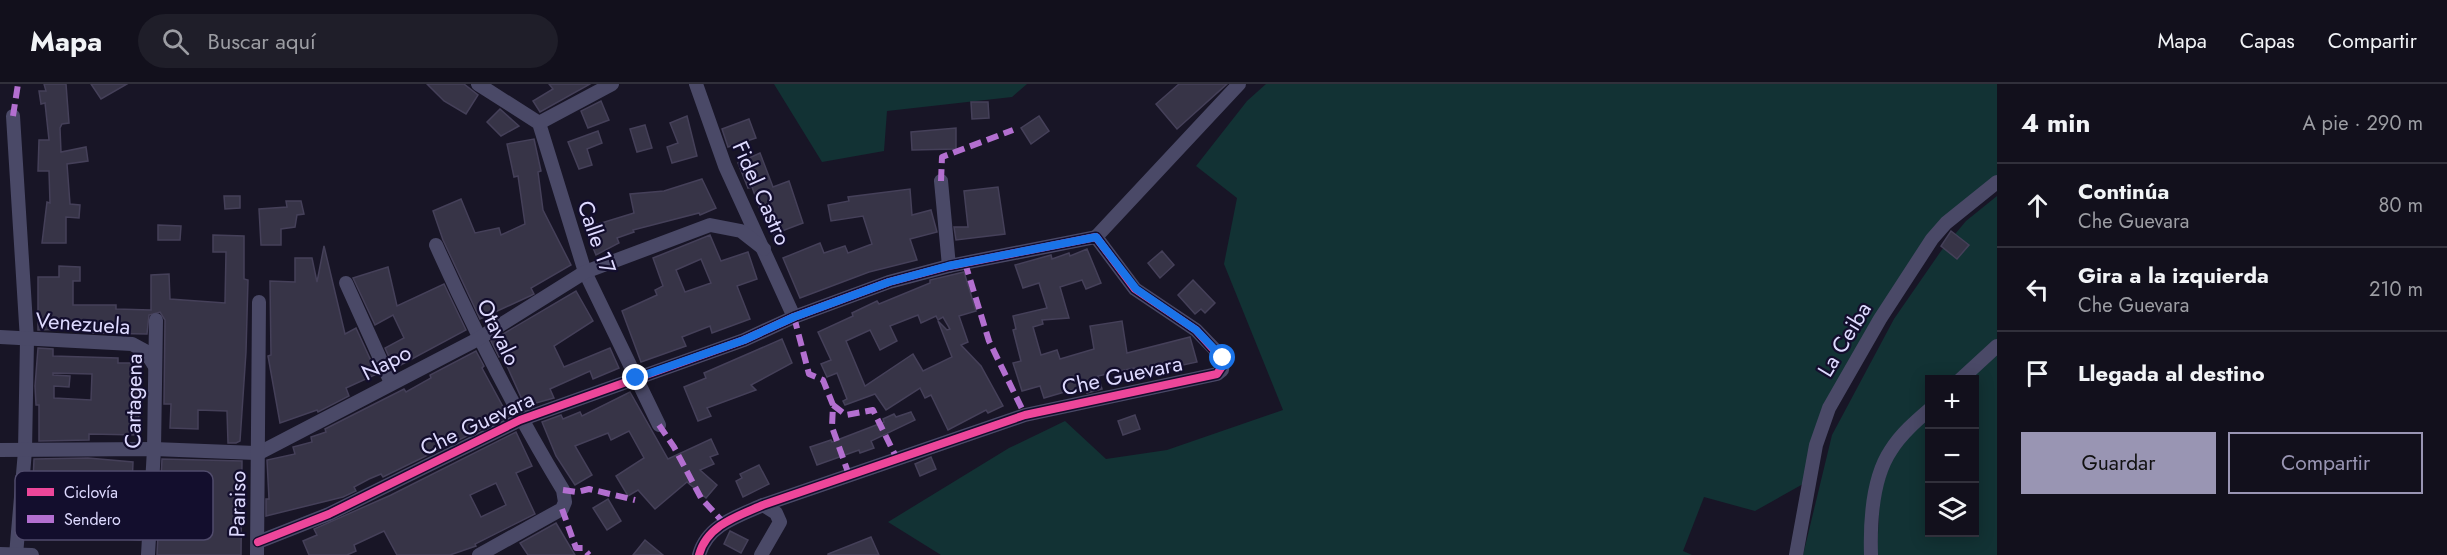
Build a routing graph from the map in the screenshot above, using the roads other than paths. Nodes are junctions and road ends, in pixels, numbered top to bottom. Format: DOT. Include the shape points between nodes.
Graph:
graph roads {
  1 [pos="478,84"];
  2 [pos="612,84"];
  3 [pos="696,84"];
  4 [pos="1239,84"];
  5 [pos="13,116"];
  6 [pos="539,123"];
  7 [pos="941,181"];
  8 [pos="1997,182"];
  9 [pos="1096,237"];
  10 [pos="436,245"];
  11 [pos="764,249"];
  12 [pos="948,266"];
  13 [pos="585,272"];
  14 [pos="346,283"];
  15 [pos="259,302"];
  16 [pos="794,317"];
  17 [pos="156,320"];
  18 [pos="0,337"];
  19 [pos="478,339"];
  20 [pos="27,340"];
  21 [pos="1997,346"];
  22 [pos="154,365"];
  23 [pos="1965,375"];
  24 [pos="636,378"];
  25 [pos="391,382"];
  26 [pos="1925,413"];
  27 [pos="520,420"];
  28 [pos="659,425"];
  29 [pos="154,449"];
  30 [pos="0,450"];
  31 [pos="25,450"];
  32 [pos="259,453"];
  33 [pos="23,471"];
  34 [pos="153,471"];
  35 [pos="763,505"];
  36 [pos="17,540"];
  37 [pos="149,540"];
  38 [pos="257,549"];
  39 [pos="0,554"];
  40 [pos="16,555"];
  41 [pos="32,555"];
  42 [pos="148,555"];
  43 [pos="479,555"];
  44 [pos="699,555"];
  45 [pos="761,555"];
  46 [pos="1796,555"];
  47 [pos="1871,555"];
  1 -- 6 [label="street"];
  2 -- 6 [label="street"];
  3 -- 11 [label="street, Fidel Castro" via="725,166"];
  4 -- 9 [label="street"];
  5 -- 20 [label="street"];
  6 -- 13 [label="street, Calle 17"];
  7 -- 12 [label="street"];
  8 -- 46 [label="street, La Ceiba" via="1932,239 1836,392 1816,445"];
  9 -- 12 [label="street, Che Guevara"];
  9 -- 35 [label="street, Che Guevara" via="1136,289 1196,330 1223,358 1222,370 1025,414"];
  10 -- 19 [label="street, Otavalo"];
  11 -- 13 [label="street, Napo" via="741,231 710,225"];
  11 -- 16 [label="street, Fidel Castro"];
  12 -- 16 [label="street, Che Guevara" via="889,282"];
  13 -- 19 [label="street, Napo"];
  13 -- 24 [label="street, Calle 17"];
  14 -- 25 [label="street"];
  15 -- 32 [label="street, Paraiso"];
  16 -- 24 [label="street, Che Guevara" via="744,340"];
  17 -- 22 [label="street, Cartagena"];
  18 -- 20 [label="street, Venezuela"];
  19 -- 25 [label="street, Napo"];
  19 -- 27 [label="street, Otavalo"];
  20 -- 22 [label="street, Venezuela" via="132,344 145,351"];
  20 -- 31 [label="street"];
  21 -- 23 [label="street"];
  22 -- 29 [label="street, Cartagena"];
  24 -- 27 [label="street, Che Guevara"];
  24 -- 28 [label="street, Calle 17"];
  25 -- 32 [label="street, Napo"];
  26 -- 47 [label="street" via="1902,435 1880,469"];
  27 -- 38 [label="street, Che Guevara"];
  27 -- 43 [label="street, Otavalo" via="563,490 565,502 562,509"];
  29 -- 31 [label="street"];
  29 -- 32 [label="street"];
  29 -- 34 [label="street, Cartagena"];
  30 -- 31 [label="street"];
  31 -- 33 [label="street"];
  32 -- 38 [label="street, Paraiso"];
  35 -- 44 [label="street, Che Guevara" via="723,522 702,545"];
  35 -- 45 [label="street" via="776,513 780,522"];
  36 -- 40 [label="street"];
  37 -- 42 [label="street, Cartagena"];
  39 -- 40 [label="street"];
  40 -- 41 [label="street"];
}
